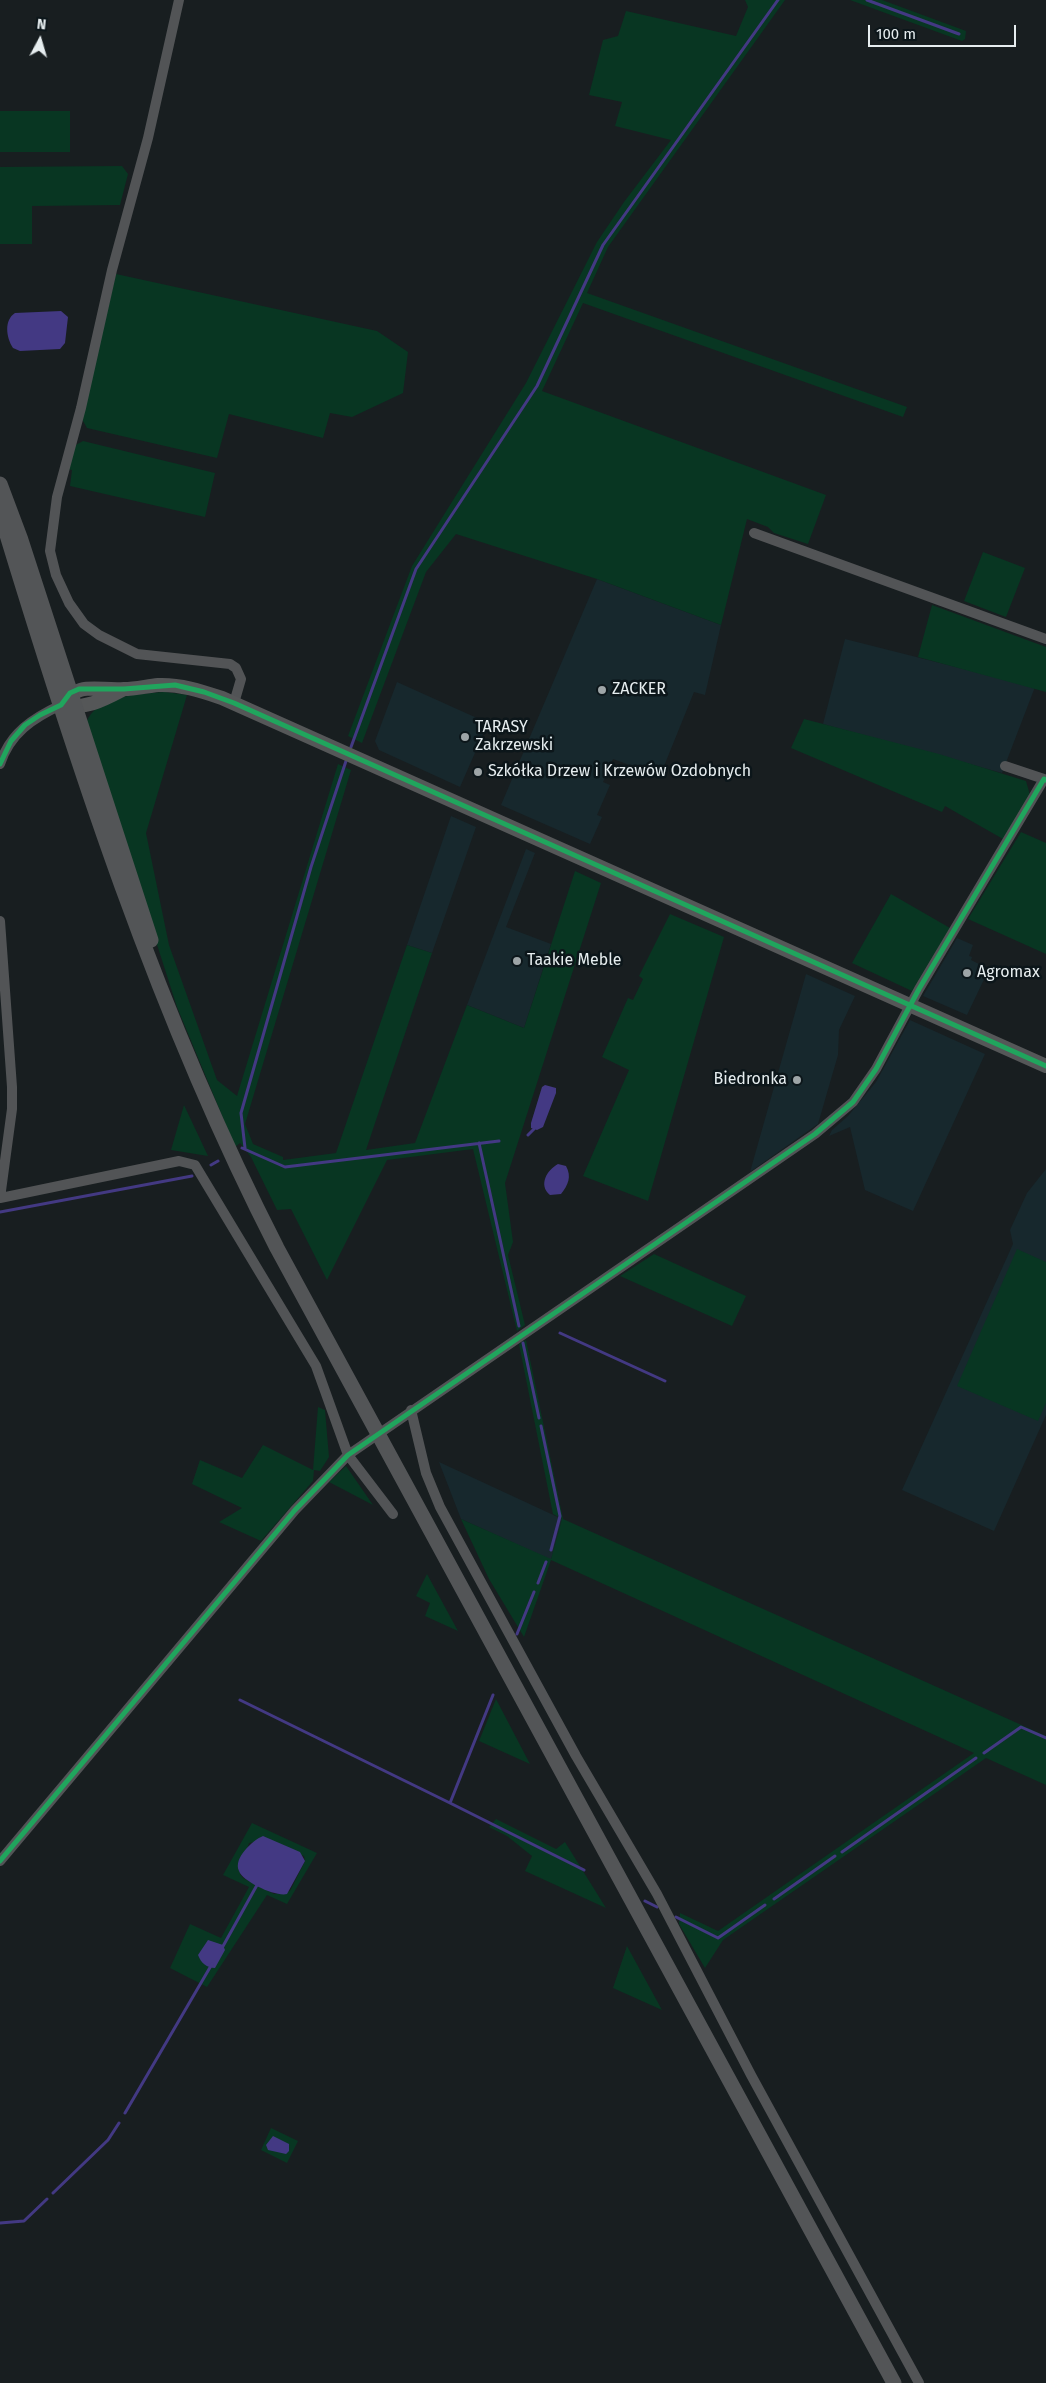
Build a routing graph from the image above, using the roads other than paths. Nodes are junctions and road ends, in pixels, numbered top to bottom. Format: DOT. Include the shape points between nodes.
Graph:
graph roads {
  1 [pos="178,0"];
  2 [pos="0,484"];
  3 [pos="0,512"];
  4 [pos="754,533"];
  5 [pos="1046,639"];
  6 [pos="69,702"];
  7 [pos="234,703"];
  8 [pos="0,764"];
  9 [pos="1005,766"];
  10 [pos="1045,780"];
  11 [pos="0,921"];
  12 [pos="911,1006"];
  13 [pos="1046,1066"];
  14 [pos="0,1198"];
  15 [pos="411,1410"];
  16 [pos="378,1433"];
  17 [pos="348,1455"];
  18 [pos="393,1514"];
  19 [pos="0,1861"];
  20 [pos="894,2383"];
  21 [pos="919,2383"];
  1 -- 7 [label="street" via="82,408 56,497 50,551 56,575 69,603 84,624 137,654 230,664 241,679"];
  2 -- 6 [label="main road" via="21,540"];
  3 -- 6 [label="main road"];
  4 -- 5 [label="street"];
  6 -- 7 [label="street" via="97,703 124,689 175,686"];
  6 -- 8 [label="street" via="25,725 11,741"];
  6 -- 16 [label="main road" via="122,888 220,1133 255,1205"];
  7 -- 12 [label="street"];
  9 -- 10 [label="street"];
  10 -- 12 [label="street"];
  11 -- 14 [label="street" via="12,1087"];
  12 -- 13 [label="street"];
  12 -- 15 [label="street" via="860,1093 834,1120"];
  14 -- 17 [label="street" via="179,1161 195,1166 316,1366"];
  15 -- 16 [label="street"];
  15 -- 21 [label="street" via="426,1473 440,1506 576,1756 657,1894 751,2075"];
  16 -- 17 [label="street"];
  16 -- 20 [label="main road"];
  17 -- 18 [label="street"];
  17 -- 19 [label="street" via="295,1510"];
}
